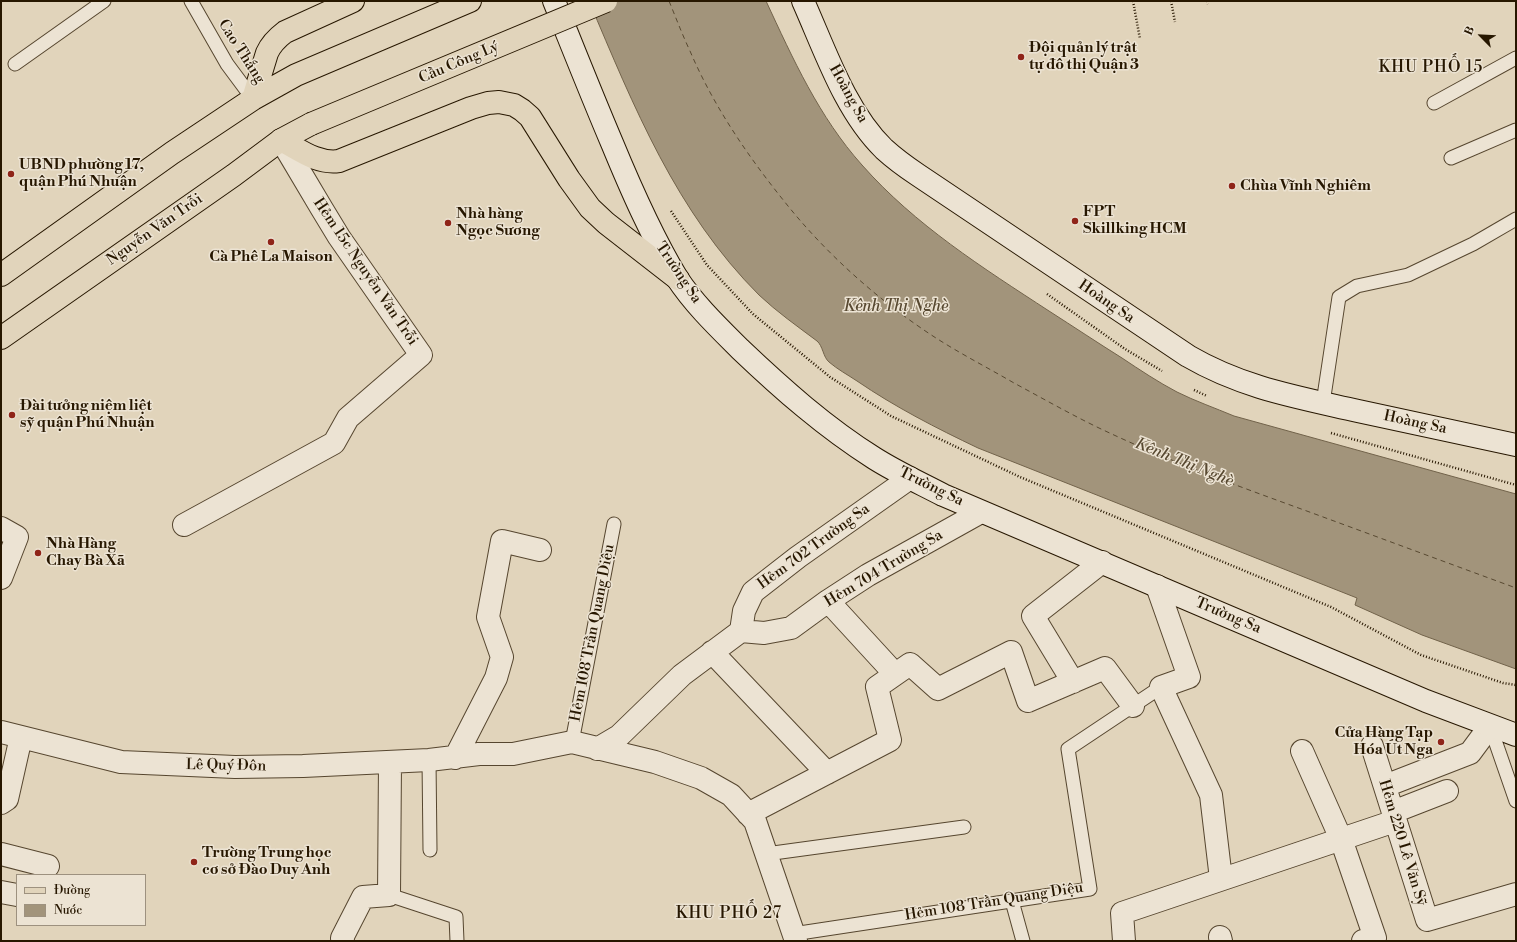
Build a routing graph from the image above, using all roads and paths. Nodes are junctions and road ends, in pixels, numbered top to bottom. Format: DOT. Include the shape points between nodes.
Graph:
graph roads {
  1 [pos="104,1"];
  2 [pos="191,1"];
  3 [pos="353,1"];
  4 [pos="470,1"];
  5 [pos="554,1"];
  6 [pos="606,1"];
  7 [pos="803,1"];
  8 [pos="1133,1"];
  9 [pos="1172,1"];
  10 [pos="1175,22"];
  11 [pos="1140,40"];
  12 [pos="1516,58"];
  13 [pos="15,64"];
  14 [pos="254,99"];
  15 [pos="1434,103"];
  16 [pos="311,124"];
  17 [pos="1516,130"];
  18 [pos="282,140"];
  19 [pos="1451,158"];
  20 [pos="670,208"];
  21 [pos="1516,219"];
  22 [pos="1,275"];
  23 [pos="678,279"];
  24 [pos="1,338"];
  25 [pos="1323,403"];
  26 [pos="1516,445"];
  27 [pos="910,478"];
  28 [pos="981,512"];
  29 [pos="614,524"];
  30 [pos="184,526"];
  31 [pos="1,528"];
  32 [pos="540,550"];
  33 [pos="1102,562"];
  34 [pos="1,578"];
  35 [pos="1157,586"];
  36 [pos="828,601"];
  37 [pos="742,631"];
  38 [pos="712,652"];
  39 [pos="895,674"];
  40 [pos="1073,682"];
  41 [pos="1516,685"];
  42 [pos="1161,687"];
  43 [pos="1133,706"];
  44 [pos="1490,726"];
  45 [pos="11,734"];
  46 [pos="1516,734"];
  47 [pos="572,742"];
  48 [pos="1372,746"];
  49 [pos="597,749"];
  50 [pos="1302,751"];
  51 [pos="455,758"];
  52 [pos="429,760"];
  53 [pos="390,762"];
  54 [pos="827,773"];
  55 [pos="1385,786"];
  56 [pos="1447,791"];
  57 [pos="1516,801"];
  58 [pos="1,803"];
  59 [pos="748,814"];
  60 [pos="1394,816"];
  61 [pos="964,827"];
  62 [pos="1341,839"];
  63 [pos="430,850"];
  64 [pos="1,854"];
  65 [pos="766,854"];
  66 [pos="48,866"];
  67 [pos="1221,879"];
  68 [pos="1,892"];
  69 [pos="1516,894"];
  70 [pos="16,895"];
  71 [pos="389,895"];
  72 [pos="1012,901"];
  73 [pos="795,938"];
  74 [pos="343,941"];
  75 [pos="457,941"];
  76 [pos="1023,941"];
  77 [pos="1124,941"];
  78 [pos="1362,941"];
  1 -- 13 [label="lane"];
  2 -- 14 [label="lane, Cao Thắng" via="227,64"];
  3 -- 14 [label="main road" via="278,37 267,53"];
  4 -- 14 [label="main road" via="296,75"];
  5 -- 23 [label="street, Trường Sa" via="636,201"];
  6 -- 16 [label="main road, Cầu Công Lý, bridge"];
  7 -- 25 [label="street, Hoàng Sa" via="845,95 883,148 900,163 1181,352 1211,369 1257,387"];
  8 -- 11 [label="path"];
  9 -- 10 [label="path"];
  12 -- 15 [label="lane"];
  14 -- 22 [label="main road" via="172,153"];
  16 -- 18 [label="main road, Nguyễn Văn Trỗi"];
  17 -- 19 [label="lane"];
  18 -- 23 [label="main road" via="319,161 339,162 471,108 499,102 514,105 530,117 590,208"];
  18 -- 24 [label="main road, Nguyễn Văn Trỗi"];
  18 -- 30 [label="street, Hẻm 15c Nguyễn Văn Trỗi" via="340,237 421,355 348,418 334,443"];
  20 -- 41 [label="path" via="707,265 754,314 830,377 891,416 1020,477 1331,607 1421,655 1503,683"];
  21 -- 25 [label="lane" via="1473,244 1408,275 1357,286 1339,297"];
  23 -- 27 [label="street, Trường Sa" via="720,329 776,383 839,434"];
  25 -- 26 [label="street, Hoàng Sa"];
  27 -- 28 [label="street, Trường Sa"];
  27 -- 37 [label="street, Hẻm 702 Trường Sa" via="753,592 744,610"];
  28 -- 33 [label="street, Trường Sa"];
  28 -- 36 [label="street, Hẻm 704 Trường Sa" via="868,575"];
  29 -- 47 [label="lane, Hẻm 108 Trần Quang Diệu"];
  31 -- 34 [label="street" via="17,537"];
  32 -- 51 [label="street" via="502,541 488,617 502,657 496,678"];
  33 -- 35 [label="street, Trường Sa"];
  33 -- 40 [label="street" via="1033,616"];
  35 -- 42 [label="street" via="1189,677"];
  35 -- 44 [label="street, Trường Sa"];
  36 -- 37 [label="street, Hẻm 704 Trường Sa" via="791,628 764,633"];
  36 -- 39 [label="street"];
  37 -- 38 [label="street"];
  38 -- 49 [label="street" via="682,675 618,736"];
  38 -- 54 [label="street"];
  39 -- 40 [label="street" via="910,664 938,688 1011,652 1028,701"];
  39 -- 54 [label="street" via="877,687 890,740"];
  40 -- 43 [label="street" via="1104,668"];
  42 -- 43 [label="lane, Hẻm 108 Trần Quang Diệu"];
  42 -- 67 [label="street" via="1211,795"];
  43 -- 72 [label="lane, Hẻm 108 Trần Quang Diệu" via="1068,749 1090,889"];
  44 -- 46 [label="street, Trường Sa"];
  44 -- 55 [label="street" via="1470,753"];
  44 -- 57 [label="lane"];
  45 -- 53 [label="street, Lê Quý Ðôn" via="121,762 235,767"];
  45 -- 58 [label="street" via="8,799"];
  47 -- 49 [label="street, Hẻm 108 Trần Quang Diệu"];
  47 -- 51 [label="street, Hẻm 108 Trần Quang Diệu" via="513,754 479,754"];
  48 -- 55 [label="street, Hẻm 220 Lê Văn Sỹ"];
  49 -- 59 [label="street, Hẻm 108 Trần Quang Diệu" via="655,762 700,778 731,795"];
  50 -- 62 [label="street"];
  51 -- 52 [label="street, Lê Quý Ðôn"];
  52 -- 53 [label="street, Lê Quý Ðôn"];
  52 -- 63 [label="lane"];
  53 -- 71 [label="street"];
  54 -- 59 [label="street"];
  55 -- 60 [label="street, Hẻm 220 Lê Văn Sỹ"];
  56 -- 60 [label="street"];
  59 -- 65 [label="street, Hẻm 108 Trần Quang Diệu" via="755,821"];
  60 -- 62 [label="street"];
  60 -- 69 [label="street, Hẻm 220 Lê Văn Sỹ" via="1427,920"];
  61 -- 65 [label="lane"];
  62 -- 67 [label="street"];
  62 -- 78 [label="street" via="1375,938"];
  64 -- 66 [label="street"];
  65 -- 73 [label="street, Hẻm 108 Trần Quang Diệu"];
  67 -- 77 [label="street" via="1122,913"];
  68 -- 70 [label="street"];
  71 -- 74 [label="street" via="363,897 342,938"];
  71 -- 75 [label="lane" via="456,917"];
  72 -- 73 [label="lane, Hẻm 108 Trần Quang Diệu"];
  72 -- 76 [label="lane"];
}
